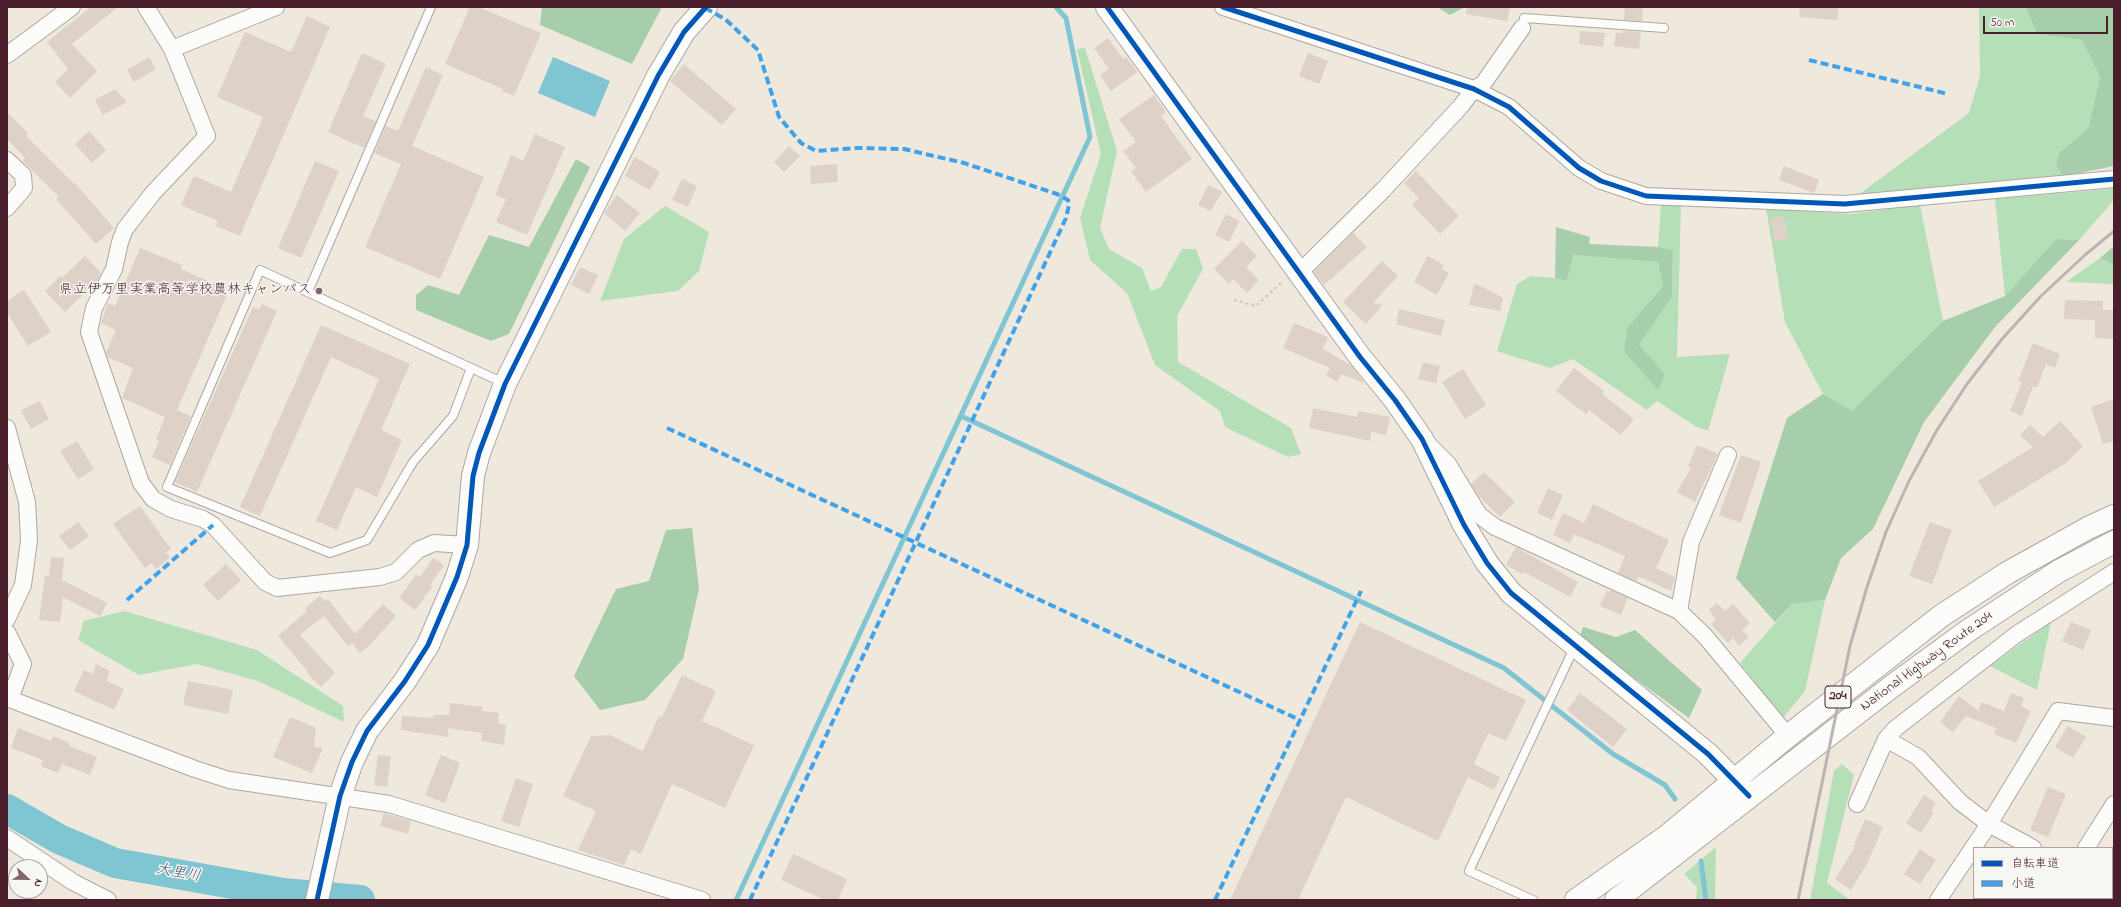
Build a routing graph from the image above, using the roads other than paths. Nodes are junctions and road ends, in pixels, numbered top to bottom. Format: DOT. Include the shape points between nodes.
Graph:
graph roads {
  1 [pos="72,7"];
  2 [pos="146,7"];
  3 [pos="276,7"];
  4 [pos="431,7"];
  5 [pos="704,7"];
  6 [pos="1107,7"];
  7 [pos="1223,7"];
  8 [pos="1522,28"];
  9 [pos="1664,28"];
  10 [pos="172,49"];
  11 [pos="7,55"];
  12 [pos="1474,89"];
  13 [pos="7,160"];
  14 [pos="2114,179"];
  15 [pos="7,208"];
  16 [pos="1299,273"];
  17 [pos="308,292"];
  18 [pos="471,368"];
  19 [pos="505,384"];
  20 [pos="7,428"];
  21 [pos="1422,439"];
  22 [pos="1728,455"];
  23 [pos="2114,516"];
  24 [pos="2114,542"];
  25 [pos="467,545"];
  26 [pos="2114,572"];
  27 [pos="1679,611"];
  28 [pos="7,618"];
  29 [pos="7,632"];
  30 [pos="1575,646"];
  31 [pos="8,699"];
  32 [pos="2114,718"];
  33 [pos="1788,736"];
  34 [pos="1886,739"];
  35 [pos="1735,780"];
  36 [pos="340,796"];
  37 [pos="1749,796"];
  38 [pos="1857,804"];
  39 [pos="2114,804"];
  40 [pos="1989,824"];
  41 [pos="7,838"];
  42 [pos="1974,847"];
  43 [pos="2031,847"];
  44 [pos="2087,847"];
  45 [pos="1973,848"];
  46 [pos="108,900"];
  47 [pos="317,900"];
  48 [pos="702,900"];
  49 [pos="1533,900"];
  50 [pos="1576,900"];
  51 [pos="1616,900"];
  52 [pos="1938,900"];
  1 -- 11 [label="street"];
  2 -- 10 [label="street"];
  3 -- 10 [label="street"];
  4 -- 17 [label="lane"];
  5 -- 19 [label="main road" via="684,32 658,76"];
  6 -- 16 [label="main road"];
  7 -- 12 [label="street"];
  8 -- 9 [label="lane" via="1524,18"];
  8 -- 12 [label="street" via="1483,84"];
  10 -- 25 [label="street" via="207,136 153,193 125,229 114,269 94,308 90,332 141,483 153,499 171,509 203,519 213,525 265,582 277,588 380,577 396,572 418,550 434,543"];
  12 -- 14 [label="street" via="1509,107 1579,168 1601,181 1646,196 1844,204"];
  12 -- 16 [label="street" via="1383,190"];
  13 -- 15 [label="street" via="23,175 24,188"];
  16 -- 21 [label="main road"];
  17 -- 18 [label="lane"];
  17 -- 18 [label="lane" via="260,270 167,487 330,553 367,540 413,462 453,416"];
  18 -- 19 [label="lane"];
  19 -- 25 [label="main road" via="473,476"];
  20 -- 28 [label="street" via="27,502 29,540 23,585"];
  21 -- 27 [label="street" via="1448,464 1479,515 1495,527"];
  21 -- 30 [label="main road" via="1464,525 1487,563 1511,593"];
  22 -- 27 [label="street" via="1691,542"];
  23 -- 33 [label="main road, National Highway Route 204 / 204" via="2007,573 1941,616"];
  24 -- 37 [label="main road, National Highway Route 204 / 204" via="2059,571 1969,630"];
  25 -- 36 [label="main road" via="457,577 428,645 405,681 367,730"];
  26 -- 34 [label="street" via="2017,634 1896,728"];
  27 -- 33 [label="street" via="1705,636"];
  29 -- 31 [label="street" via="23,664"];
  30 -- 35 [label="main road" via="1708,754"];
  30 -- 49 [label="lane" via="1469,871"];
  31 -- 36 [label="street" via="229,780"];
  32 -- 40 [label="street" via="2058,711"];
  33 -- 35 [label="main road, National Highway Route 204 / 204"];
  34 -- 38 [label="street"];
  34 -- 40 [label="street" via="1918,757 1960,802"];
  35 -- 37 [label="main road"];
  35 -- 50 [label="main road, National Highway Route 204 / 204" via="1667,836"];
  36 -- 47 [label="main road"];
  36 -- 48 [label="street" via="389,804"];
  37 -- 51 [label="main road, National Highway Route 204 / 204"];
  39 -- 44 [label="street"];
  40 -- 42 [label="street"];
  40 -- 43 [label="street"];
  41 -- 46 [label="street" via="73,882"];
  45 -- 52 [label="street"];
}
